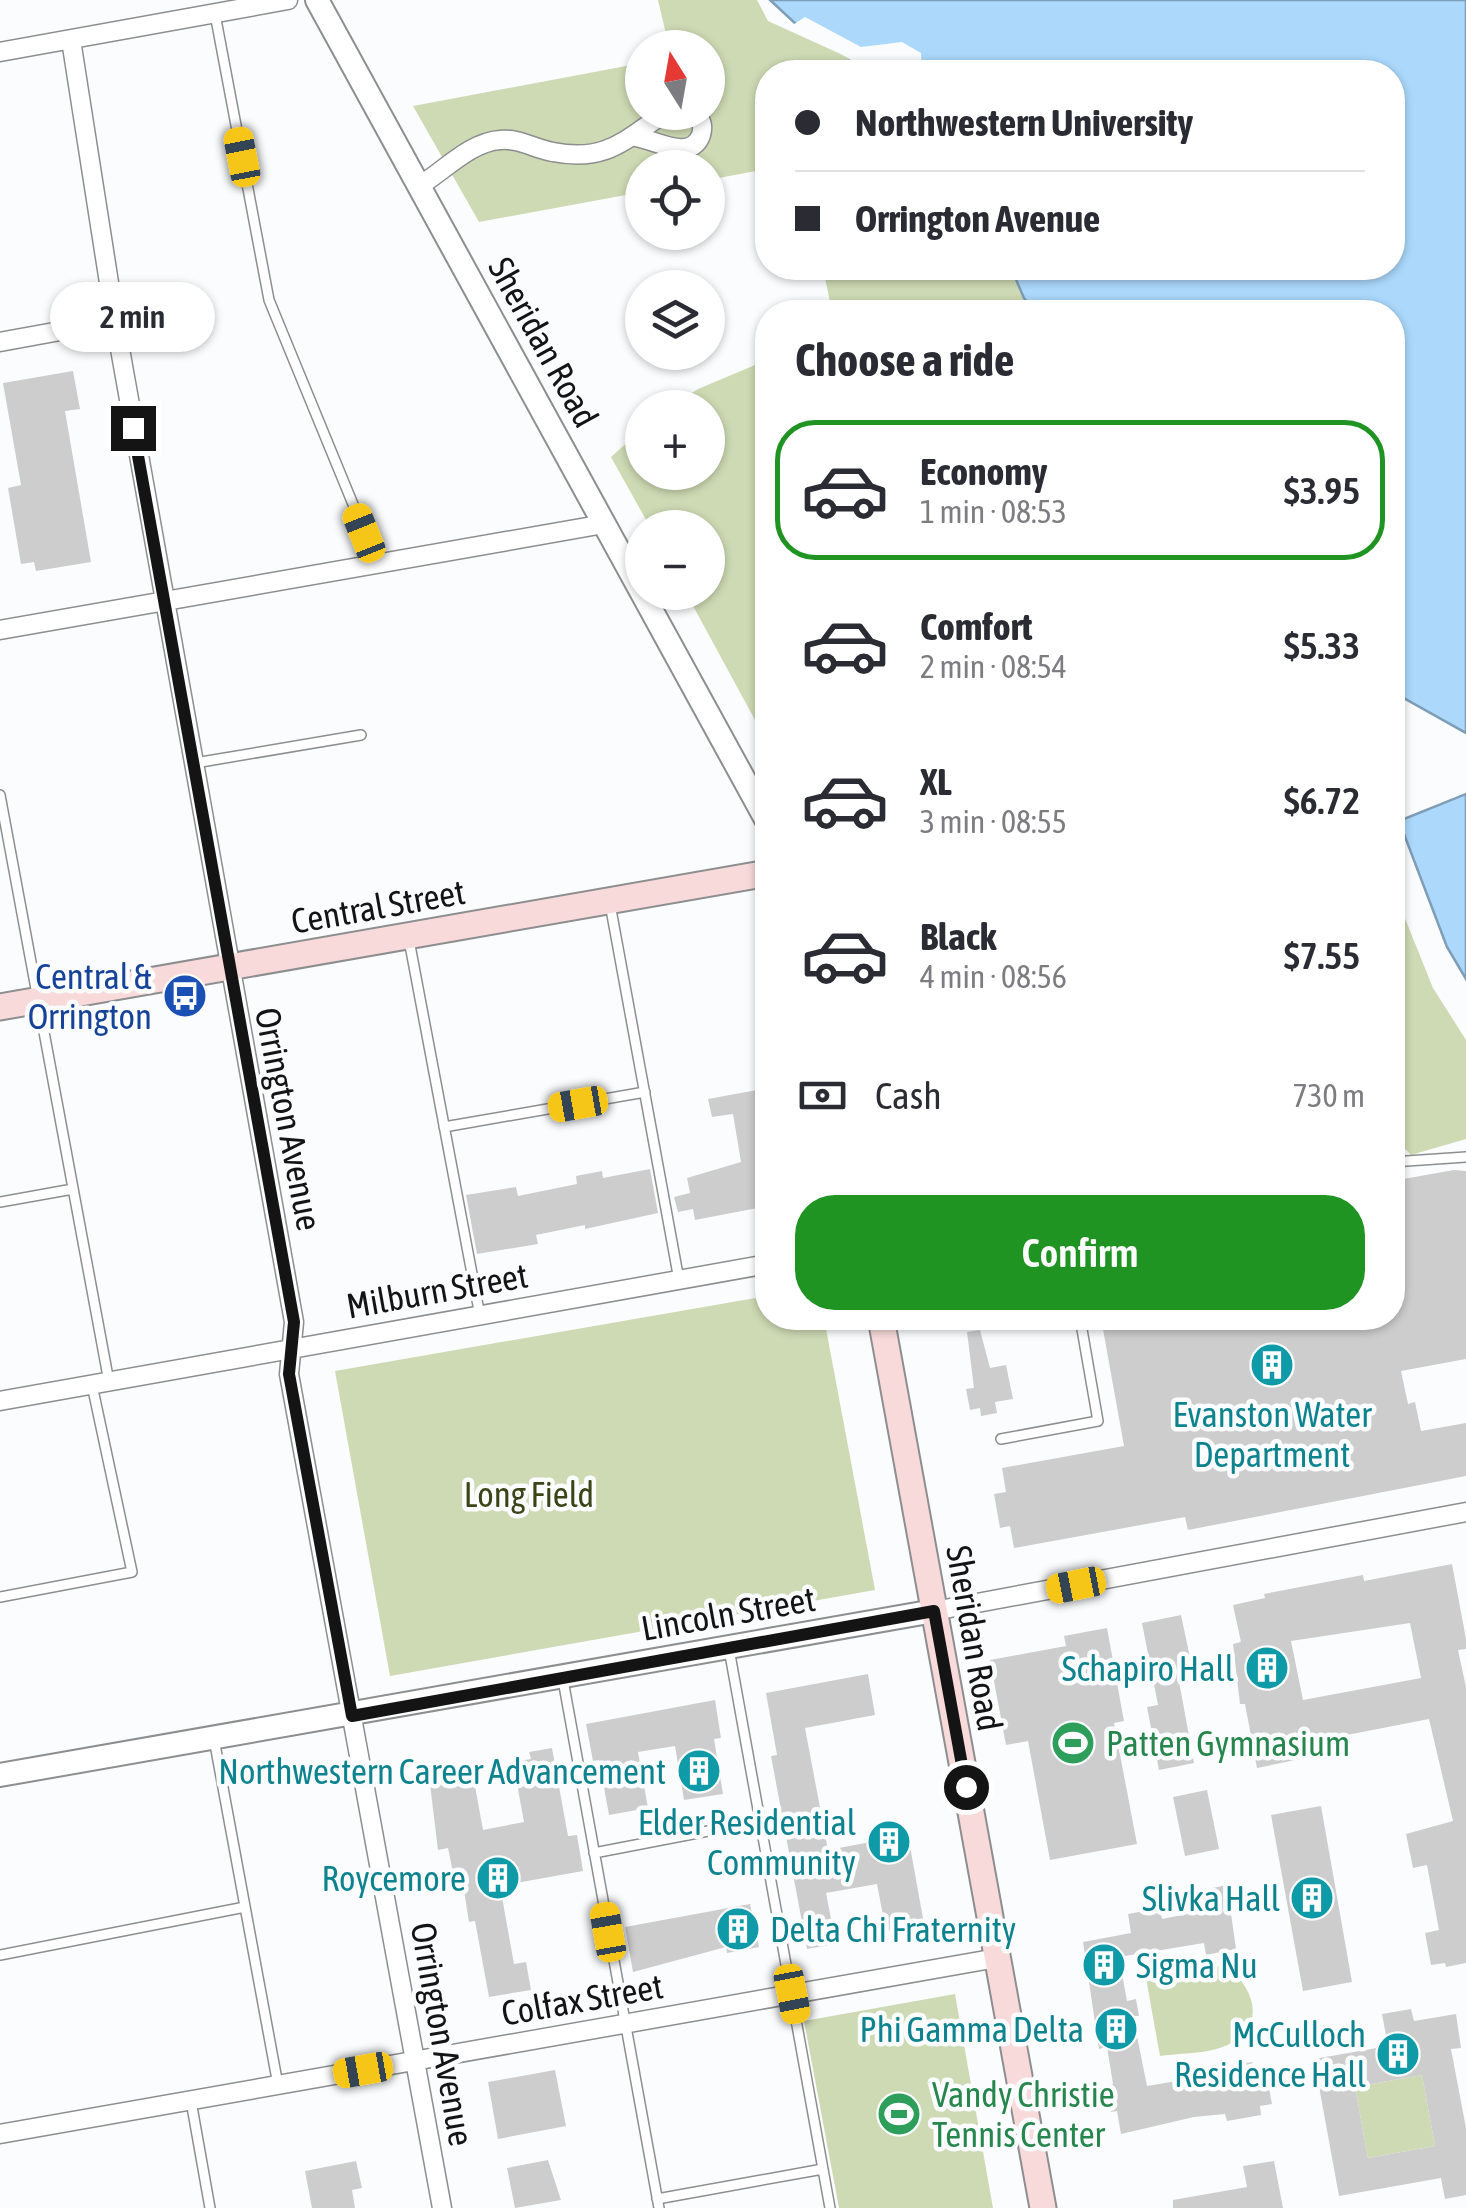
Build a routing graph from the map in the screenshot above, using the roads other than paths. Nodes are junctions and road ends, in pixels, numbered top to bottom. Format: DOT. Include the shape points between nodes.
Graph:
graph roads {
  1 [pos="288,0"];
  2 [pos="317,0"];
  3 [pos="215,14"];
  4 [pos="71,40"];
  5 [pos="0,52"];
  6 [pos="644,130"];
  7 [pos="701,130"];
  8 [pos="636,137"];
  9 [pos="419,186"];
  10 [pos="115,322"];
  11 [pos="0,342"];
  12 [pos="604,524"];
  13 [pos="378,566"];
  14 [pos="164,604"];
  15 [pos="0,630"];
  16 [pos="361,735"];
  17 [pos="192,763"];
  18 [pos="0,795"];
  19 [pos="755,799"];
  20 [pos="755,875"];
  21 [pos="610,901"];
  22 [pos="408,936"];
  23 [pos="228,968"];
  24 [pos="38,1001"];
  25 [pos="0,1008"];
  26 [pos="645,1092"];
  27 [pos="444,1127"];
  28 [pos="1466,1156"];
  29 [pos="1405,1161"];
  30 [pos="73,1189"];
  31 [pos="0,1202"];
  32 [pos="755,1266"];
  33 [pos="679,1280"];
  34 [pos="480,1316"];
  35 [pos="883,1330"];
  36 [pos="1082,1330"];
  37 [pos="292,1349"];
  38 [pos="101,1383"];
  39 [pos="0,1401"];
  40 [pos="1001,1439"];
  41 [pos="1466,1512"];
  42 [pos="0,1597"];
  43 [pos="934,1611"];
  44 [pos="729,1649"];
  45 [pos="562,1678"];
  46 [pos="352,1716"];
  47 [pos="214,1739"];
  48 [pos="0,1774"];
  49 [pos="760,1821"];
  50 [pos="594,1853"];
  51 [pos="245,1907"];
  52 [pos="0,1955"];
  53 [pos="998,1958"];
  54 [pos="792,1994"];
  55 [pos="625,2024"];
  56 [pos="415,2061"];
  57 [pos="278,2085"];
  58 [pos="190,2100"];
  59 [pos="0,2134"];
  60 [pos="823,2168"];
  61 [pos="658,2204"];
  62 [pos="210,2208"];
  63 [pos="442,2208"];
  64 [pos="830,2208"];
  65 [pos="1042,2208"];
  1 -- 3 [label="street"];
  2 -- 9 [label="street, Sheridan Road"];
  3 -- 4 [label="street"];
  3 -- 13 [label="lane" via="270,300"];
  4 -- 5 [label="street"];
  4 -- 10 [label="street, Orrington Avenue"];
  6 -- 8 [label="street"];
  7 -- 8 [label="street" via="690,148 677,150"];
  8 -- 9 [label="street" via="619,148 574,154 498,140"];
  9 -- 12 [label="street, Sheridan Road"];
  10 -- 11 [label="street"];
  10 -- 14 [label="street, Orrington Avenue"];
  12 -- 13 [label="street"];
  12 -- 19 [label="street, Sheridan Road"];
  13 -- 14 [label="street"];
  14 -- 15 [label="street"];
  14 -- 17 [label="street, Orrington Avenue"];
  16 -- 17 [label="lane"];
  17 -- 23 [label="street, Orrington Avenue"];
  18 -- 24 [label="lane"];
  20 -- 21 [label="main road, Central Street"];
  21 -- 22 [label="main road, Central Street"];
  21 -- 26 [label="lane"];
  22 -- 23 [label="main road, Central Street"];
  22 -- 27 [label="lane"];
  23 -- 24 [label="main road, Central Street"];
  23 -- 37 [label="street, Orrington Avenue" via="294,1322"];
  24 -- 25 [label="main road, Central Street"];
  24 -- 30 [label="lane"];
  26 -- 27 [label="lane"];
  26 -- 33 [label="lane"];
  27 -- 34 [label="lane"];
  28 -- 29 [label="lane"];
  30 -- 31 [label="lane"];
  30 -- 38 [label="lane"];
  32 -- 33 [label="street, Milburn Street"];
  33 -- 34 [label="street, Milburn Street"];
  34 -- 37 [label="street, Milburn Street"];
  35 -- 43 [label="main road, Sheridan Road"];
  36 -- 40 [label="lane" via="1098,1422"];
  37 -- 38 [label="street, Milburn Street"];
  37 -- 46 [label="street, Orrington Avenue" via="289,1374"];
  38 -- 39 [label="street, Milburn Street"];
  38 -- 42 [label="lane" via="132,1572"];
  41 -- 43 [label="street, Lincoln Street"];
  43 -- 44 [label="street, Lincoln Street"];
  43 -- 53 [label="main road, Sheridan Road"];
  44 -- 45 [label="street, Lincoln Street"];
  44 -- 49 [label="lane"];
  45 -- 46 [label="street, Lincoln Street"];
  45 -- 50 [label="lane"];
  46 -- 47 [label="street, Lincoln Street"];
  46 -- 56 [label="street, Orrington Avenue"];
  47 -- 48 [label="street, Lincoln Street"];
  47 -- 51 [label="lane"];
  49 -- 50 [label="lane"];
  49 -- 54 [label="lane"];
  50 -- 55 [label="lane"];
  51 -- 52 [label="lane"];
  51 -- 57 [label="lane"];
  53 -- 54 [label="street, Colfax Street"];
  53 -- 65 [label="main road, Sheridan Road"];
  54 -- 55 [label="street, Colfax Street"];
  54 -- 60 [label="lane"];
  55 -- 56 [label="street, Colfax Street"];
  55 -- 61 [label="lane"];
  56 -- 57 [label="street, Colfax Street"];
  56 -- 63 [label="street, Orrington Avenue"];
  57 -- 58 [label="street, Colfax Street"];
  58 -- 59 [label="street, Colfax Street"];
  58 -- 62 [label="lane"];
  60 -- 61 [label="lane"];
  60 -- 64 [label="lane"];
}
